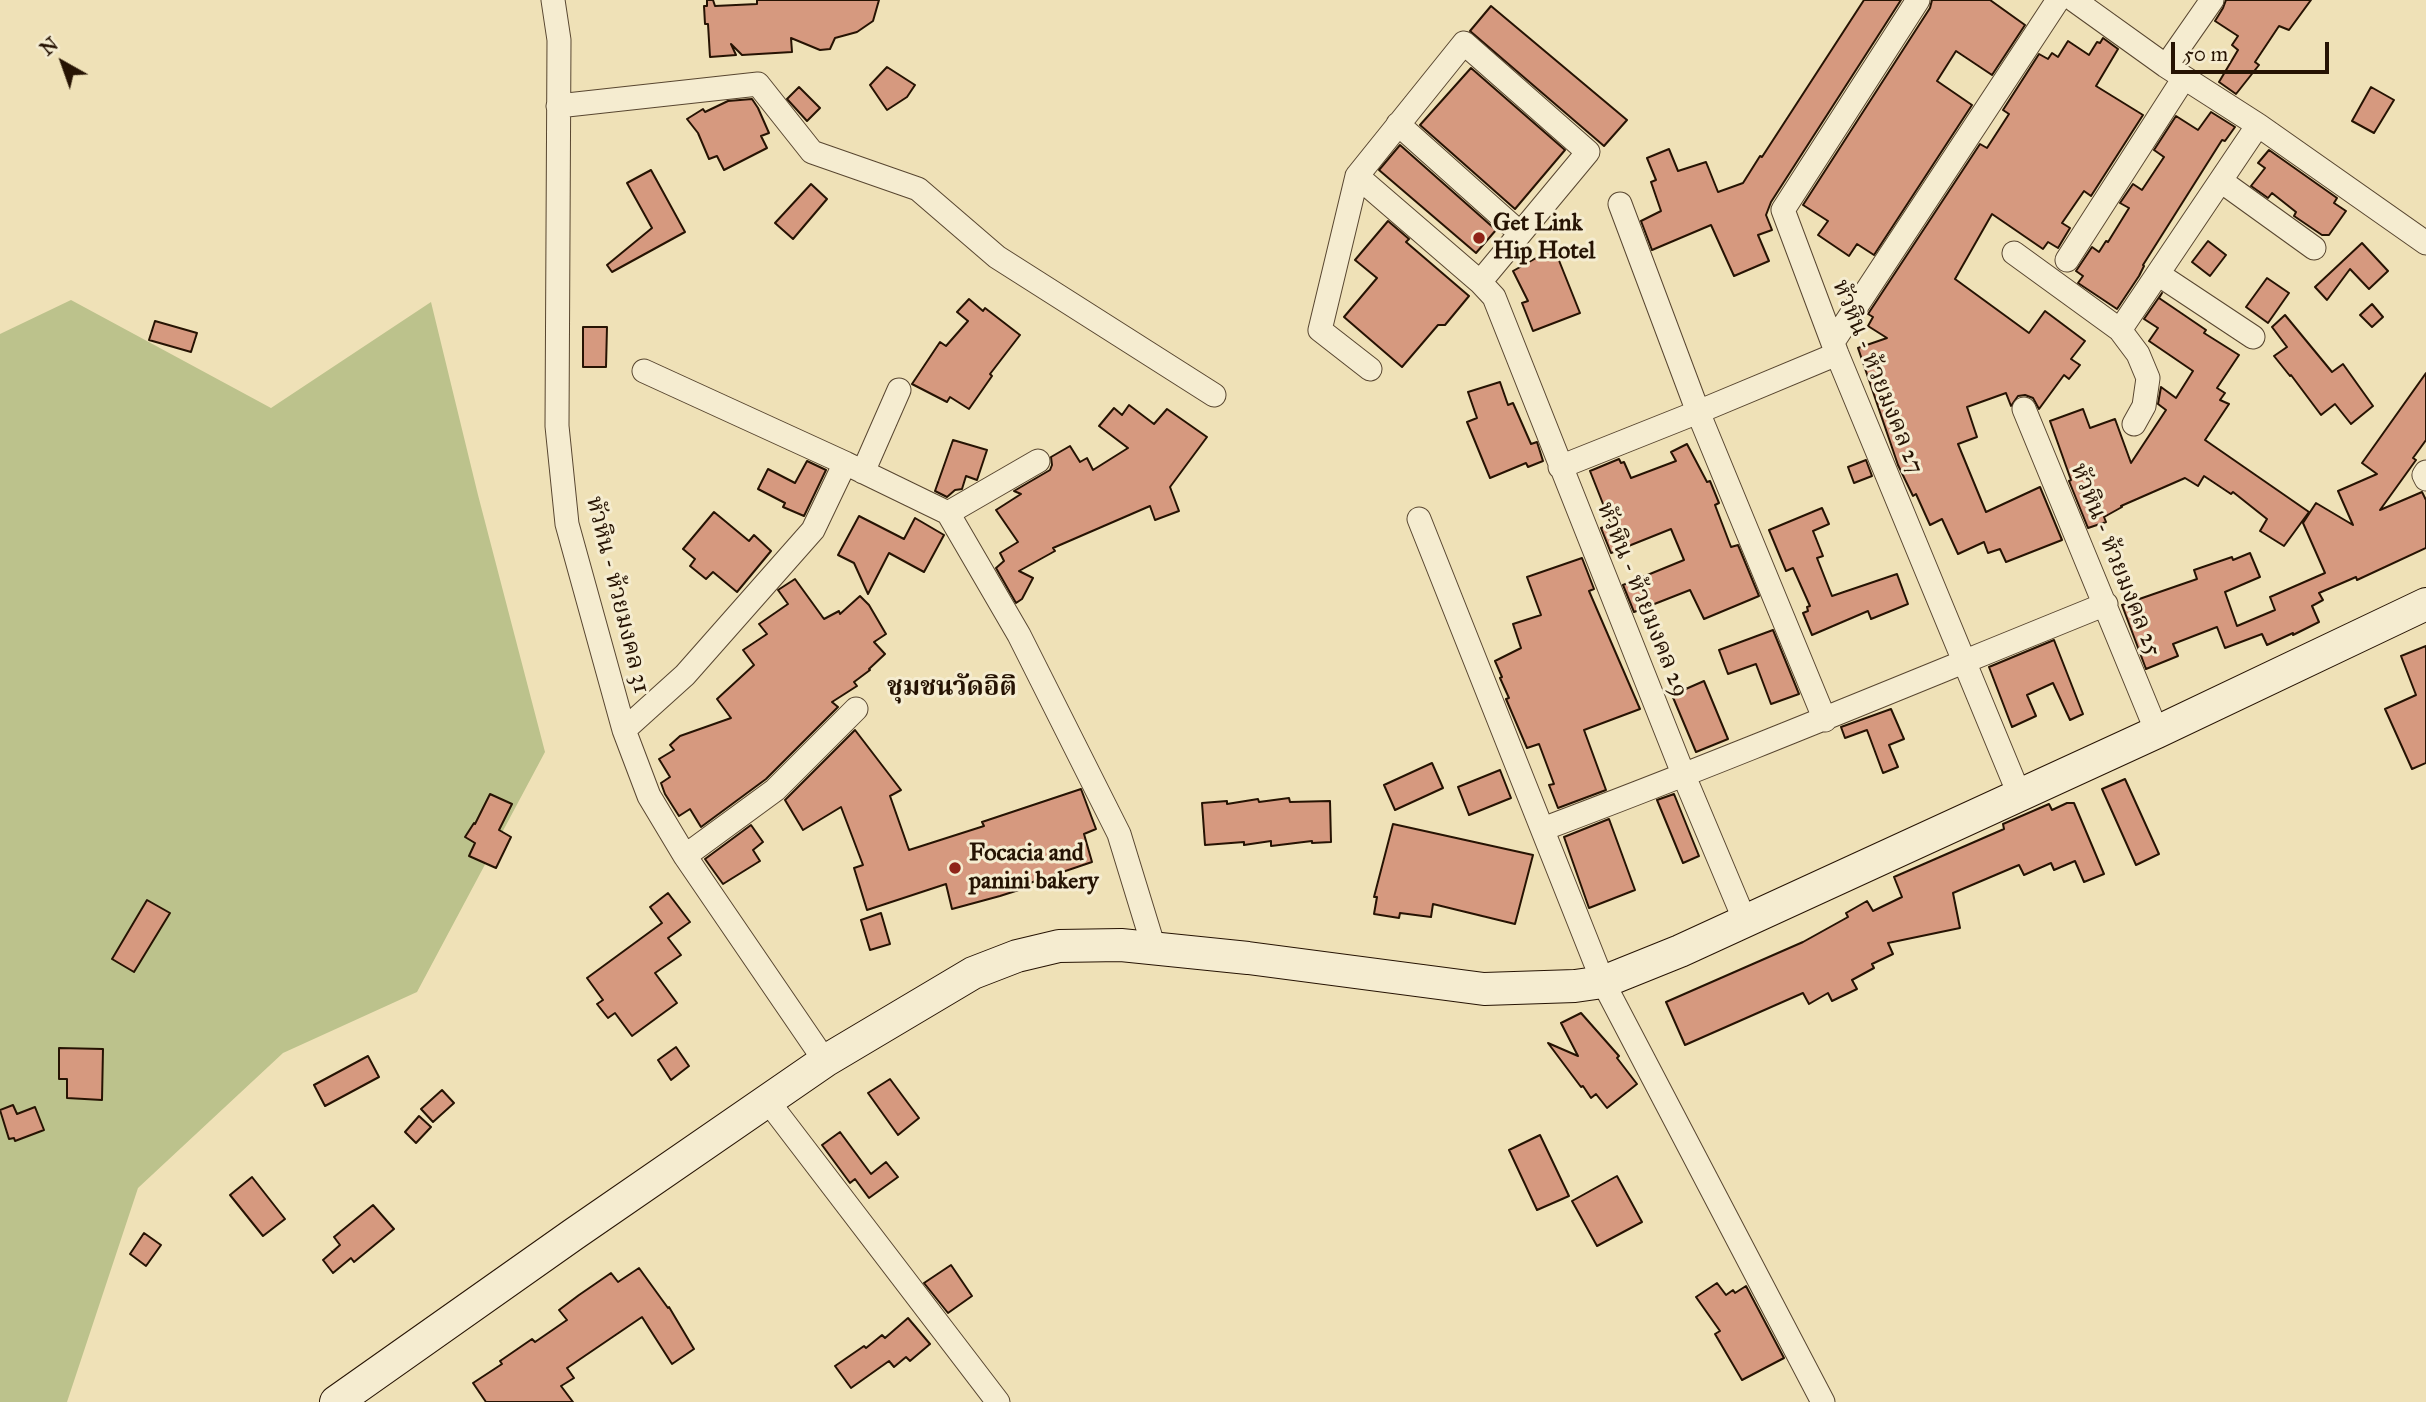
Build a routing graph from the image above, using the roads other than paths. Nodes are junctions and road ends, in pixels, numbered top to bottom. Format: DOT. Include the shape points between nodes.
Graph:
graph roads {
  1 [pos="553,0"];
  2 [pos="1918,0"];
  3 [pos="2058,0"];
  4 [pos="2074,0"];
  5 [pos="2212,0"];
  6 [pos="2175,72"];
  7 [pos="558,106"];
  8 [pos="1398,124"];
  9 [pos="2258,125"];
  10 [pos="1357,176"];
  11 [pos="2221,181"];
  12 [pos="1620,204"];
  13 [pos="1520,233"];
  14 [pos="2426,243"];
  15 [pos="2314,247"];
  16 [pos="2014,253"];
  17 [pos="2067,260"];
  18 [pos="2158,274"];
  19 [pos="1487,289"];
  20 [pos="2120,330"];
  21 [pos="2253,337"];
  22 [pos="1835,348"];
  23 [pos="1370,369"];
  24 [pos="644,371"];
  25 [pos="899,390"];
  26 [pos="1214,395"];
  27 [pos="2024,409"];
  28 [pos="1698,412"];
  29 [pos="2134,424"];
  30 [pos="1038,461"];
  31 [pos="1560,467"];
  32 [pos="854,468"];
  33 [pos="2426,472"];
  34 [pos="2426,479"];
  35 [pos="948,513"];
  36 [pos="1419,519"];
  37 [pos="2106,604"];
  38 [pos="2426,604"];
  39 [pos="1963,662"];
  40 [pos="856,709"];
  41 [pos="1825,720"];
  42 [pos="624,730"];
  43 [pos="2157,732"];
  44 [pos="1684,776"];
  45 [pos="2019,794"];
  46 [pos="1543,829"];
  47 [pos="685,856"];
  48 [pos="1745,921"];
  49 [pos="1154,948"];
  50 [pos="1603,982"];
  51 [pos="825,1061"];
  52 [pos="767,1101"];
  53 [pos="336,1402"];
  54 [pos="998,1402"];
  55 [pos="1823,1402"];
  1 -- 7 [label="street, หัวหิน - ห้วยมงคล 31" via="559,40"];
  2 -- 22 [label="street, หัวหิน - ห้วยมงคล 27" via="1783,210"];
  3 -- 22 [label="street"];
  4 -- 6 [label="street"];
  5 -- 6 [label="street"];
  6 -- 9 [label="street"];
  6 -- 17 [label="street"];
  7 -- 26 [label="street" via="758,84 812,152 918,189 997,257"];
  7 -- 42 [label="street, หัวหิน - ห้วยมงคล 31" via="557,426 567,524"];
  8 -- 10 [label="street"];
  8 -- 13 [label="street"];
  8 -- 13 [label="street" via="1464,43 1588,152"];
  9 -- 11 [label="street"];
  9 -- 14 [label="street"];
  10 -- 19 [label="street"];
  10 -- 23 [label="street" via="1320,330"];
  11 -- 15 [label="street"];
  11 -- 18 [label="street"];
  12 -- 28 [label="street"];
  13 -- 19 [label="street"];
  16 -- 20 [label="street"];
  18 -- 20 [label="street"];
  18 -- 21 [label="street"];
  19 -- 31 [label="street, หัวหิน - ห้วยมงคล 29"];
  20 -- 29 [label="street" via="2148,377 2144,406"];
  22 -- 28 [label="street"];
  22 -- 39 [label="street, หัวหิน - ห้วยมงคล 27"];
  24 -- 32 [label="street"];
  25 -- 32 [label="street"];
  27 -- 37 [label="street, หัวหิน - ห้วยมงคล 25"];
  28 -- 31 [label="street"];
  28 -- 41 [label="street"];
  30 -- 35 [label="street"];
  31 -- 44 [label="street, หัวหิน - ห้วยมงคล 29"];
  32 -- 35 [label="street"];
  32 -- 42 [label="street" via="813,530 685,675"];
  33 -- 34 [label="street"];
  35 -- 49 [label="street" via="1019,635 1119,834"];
  36 -- 46 [label="street"];
  37 -- 39 [label="street"];
  37 -- 43 [label="street, หัวหิน - ห้วยมงคล 25"];
  38 -- 43 [label="main road"];
  39 -- 41 [label="street"];
  39 -- 45 [label="street, หัวหิน - ห้วยมงคล 27"];
  40 -- 47 [label="street" via="775,790"];
  41 -- 44 [label="street"];
  42 -- 47 [label="street, หัวหิน - ห้วยมงคล 31" via="649,796"];
  43 -- 45 [label="main road"];
  44 -- 46 [label="street"];
  44 -- 48 [label="street, หัวหิน - ห้วยมงคล 29"];
  45 -- 48 [label="main road"];
  46 -- 50 [label="street"];
  47 -- 51 [label="street, หัวหิน - ห้วยมงคล 31"];
  48 -- 50 [label="main road"];
  49 -- 50 [label="main road" via="1485,989"];
  49 -- 51 [label="main road" via="1059,946 1017,956 973,973"];
  50 -- 55 [label="street"];
  51 -- 52 [label="main road"];
  52 -- 53 [label="main road"];
  52 -- 54 [label="street"];
}
